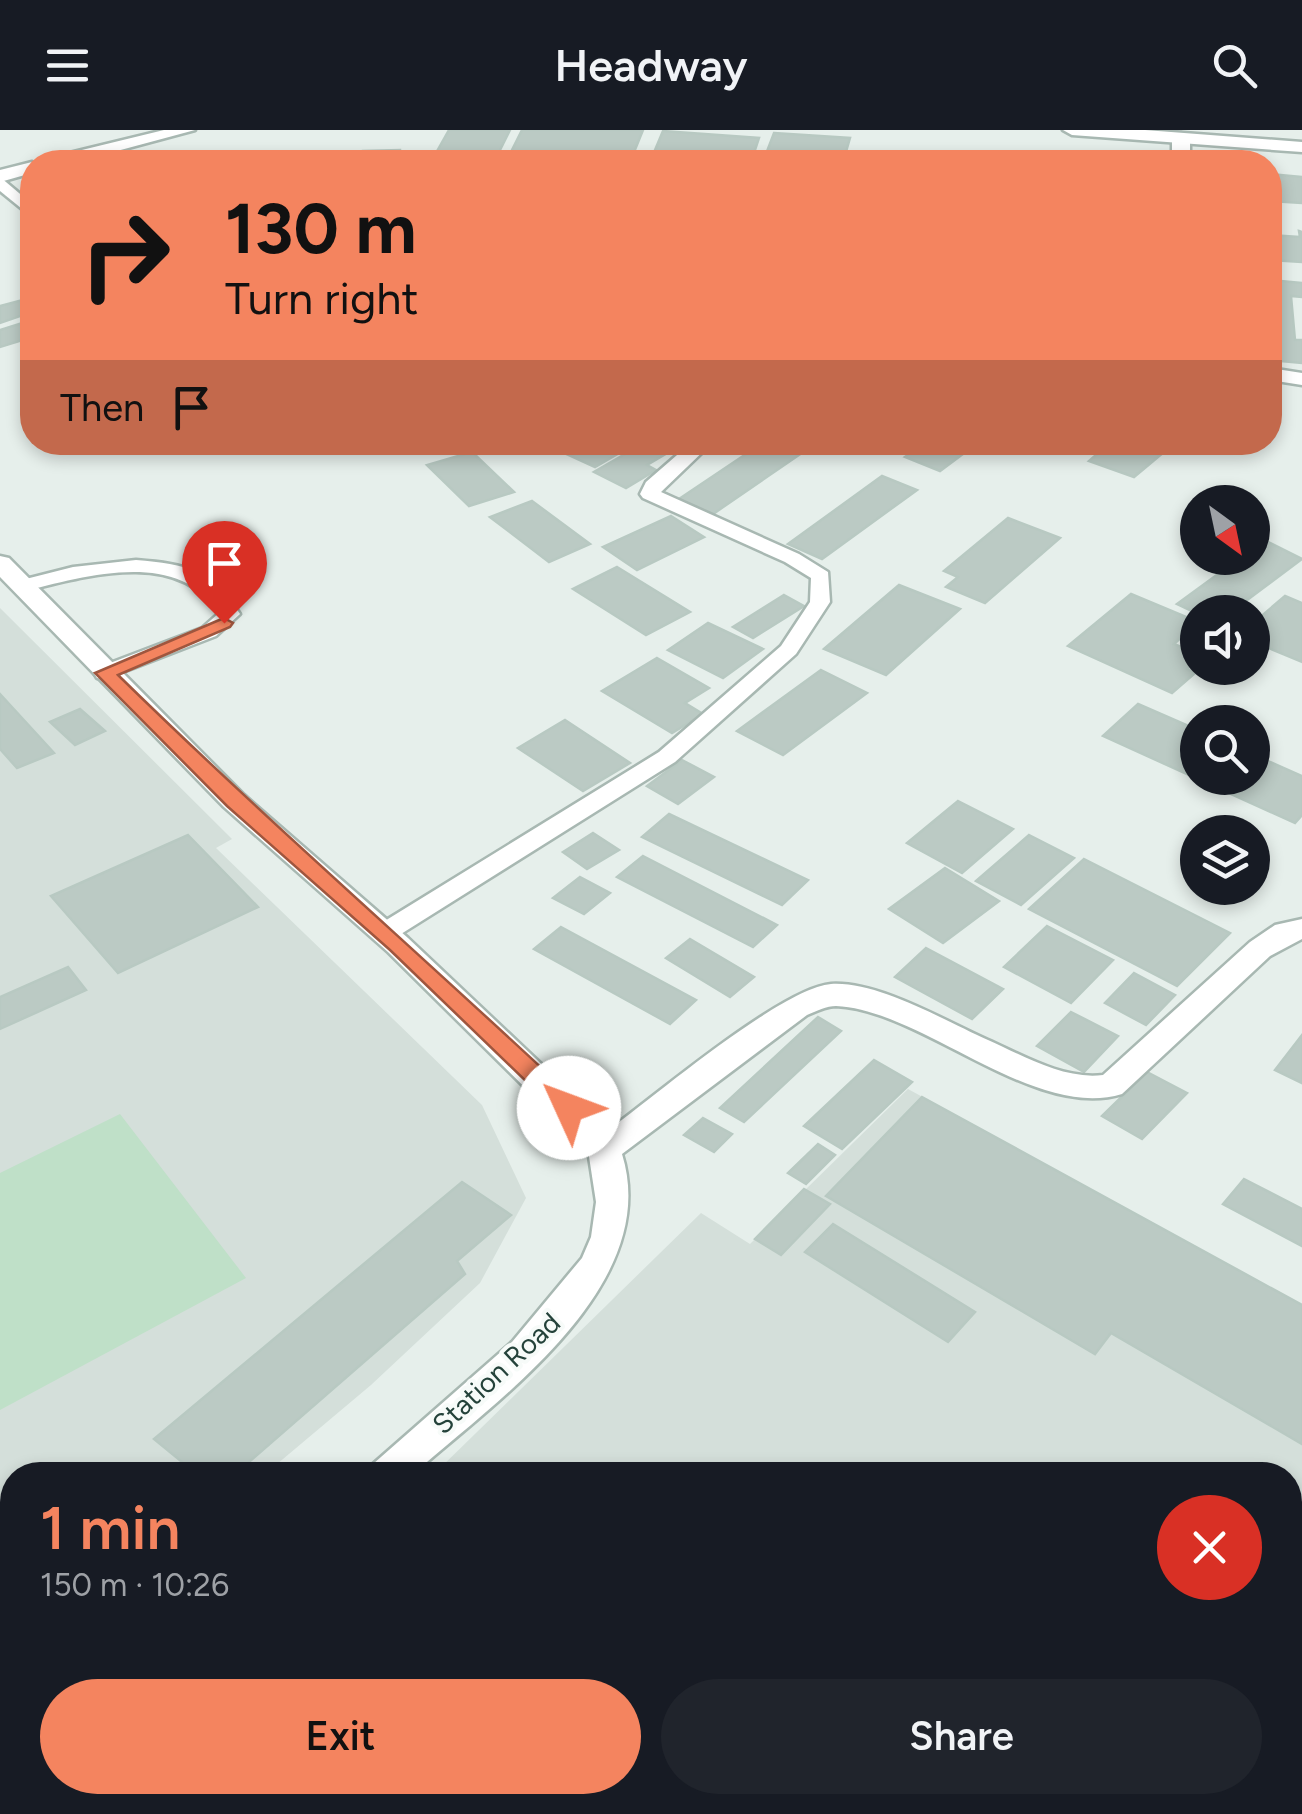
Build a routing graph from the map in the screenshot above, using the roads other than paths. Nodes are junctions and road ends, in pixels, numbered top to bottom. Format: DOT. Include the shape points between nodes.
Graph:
graph roads {
  1 [pos="186,130"];
  2 [pos="1072,130"];
  3 [pos="160,133"];
  4 [pos="1182,138"];
  5 [pos="1302,147"];
  6 [pos="99,150"];
  7 [pos="1182,150"];
  8 [pos="0,179"];
  9 [pos="20,200"];
  10 [pos="689,455"];
  11 [pos="10,575"];
  12 [pos="105,673"];
  13 [pos="1302,929"];
  14 [pos="384,933"];
  15 [pos="606,1150"];
  16 [pos="401,1462"];
  1 -- 3 [label="street"];
  2 -- 4 [label="street"];
  3 -- 6 [label="street"];
  4 -- 5 [label="street"];
  4 -- 7 [label="street"];
  8 -- 9 [label="lane"];
  10 -- 14 [label="lane" via="650,494 792,558 820,576 820,602 789,650 667,756"];
  11 -- 12 [label="street"];
  11 -- 12 [label="lane" via="155,568 203,581 227,605 230,614 209,632"];
  12 -- 14 [label="street" via="234,801"];
  13 -- 15 [label="street" via="1284,932 1260,949 1112,1086 1042,1076 871,1001 832,995 796,1008"];
  14 -- 15 [label="street"];
  15 -- 16 [label="street, Station Road" via="614,1205 597,1265 549,1329"];
}
